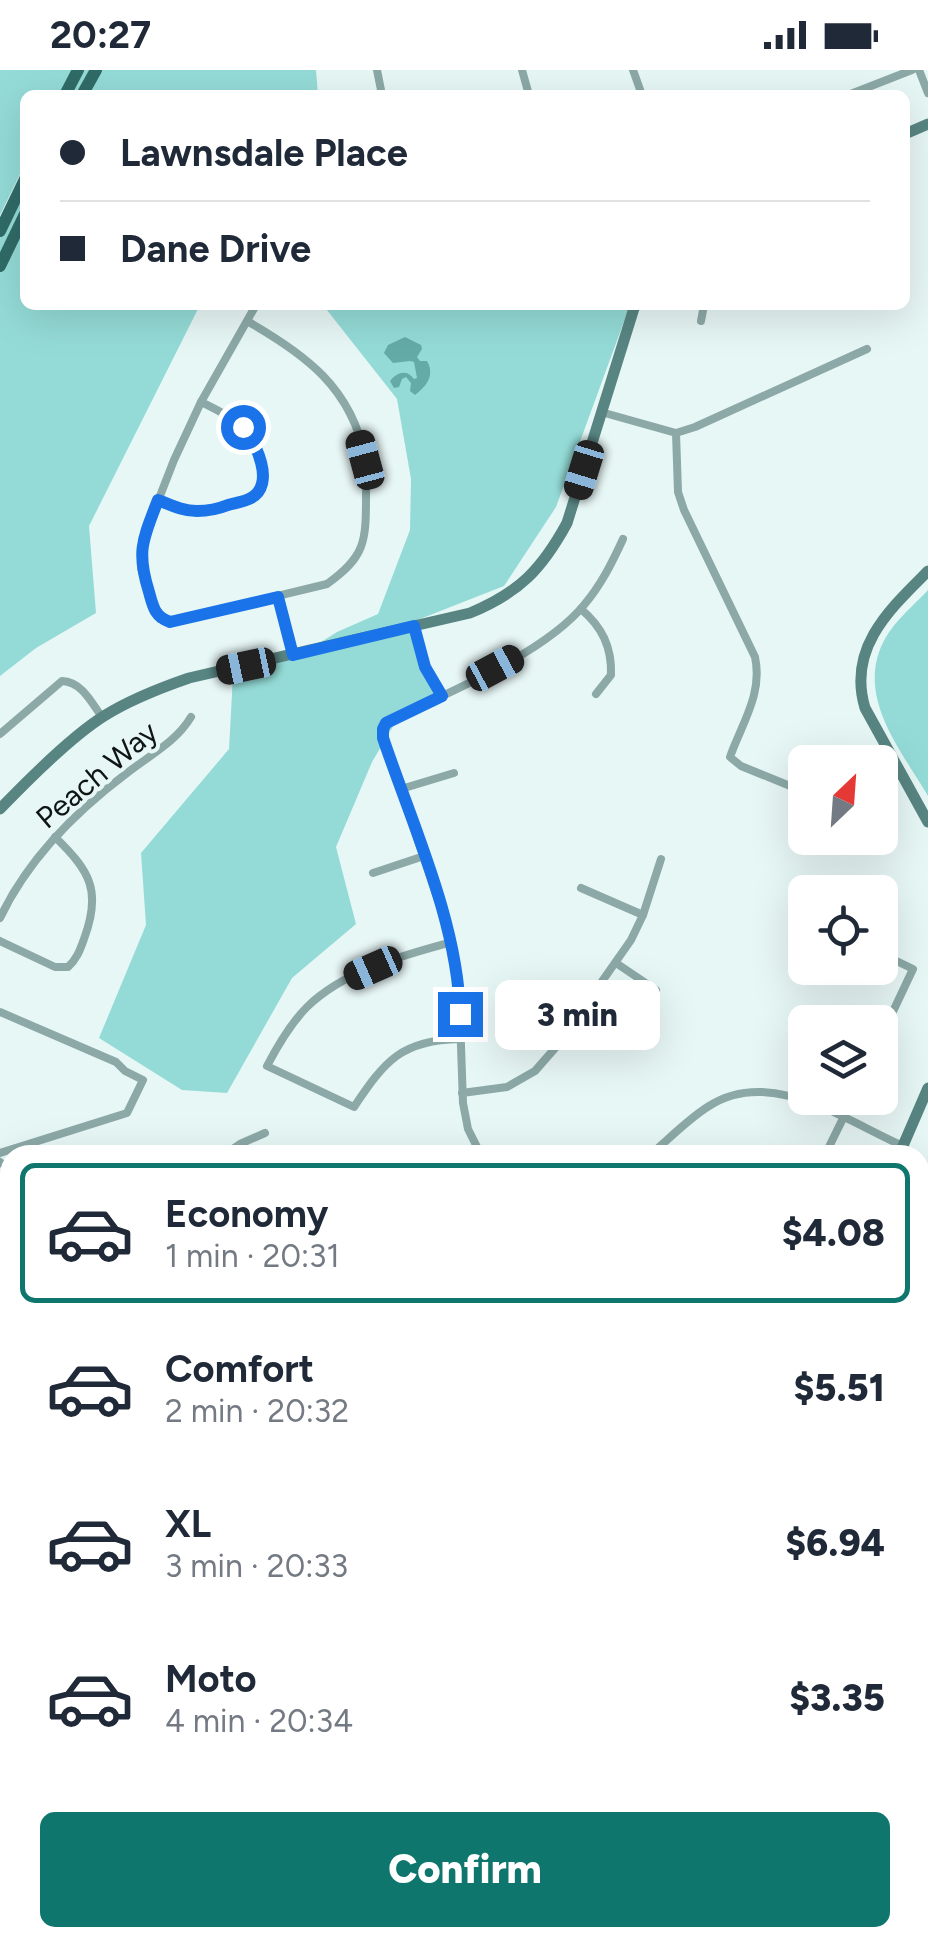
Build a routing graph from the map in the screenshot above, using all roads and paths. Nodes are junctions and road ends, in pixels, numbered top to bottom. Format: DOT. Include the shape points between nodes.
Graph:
graph roads {
  1 [pos="915,70"];
  2 [pos="861,90"];
  3 [pos="928,94"];
  4 [pos="20,189"];
  5 [pos="20,224"];
  6 [pos="0,231"];
  7 [pos="0,266"];
  8 [pos="253,310"];
  9 [pos="633,310"];
  10 [pos="703,310"];
  11 [pos="247,321"];
  12 [pos="701,321"];
  13 [pos="868,349"];
  14 [pos="201,402"];
  15 [pos="602,412"];
  16 [pos="676,433"];
  17 [pos="158,500"];
  18 [pos="624,539"];
  19 [pos="928,572"];
  20 [pos="278,597"];
  21 [pos="582,609"];
  22 [pos="414,626"];
  23 [pos="293,655"];
  24 [pos="596,694"];
  25 [pos="442,696"];
  26 [pos="191,717"];
  27 [pos="102,718"];
  28 [pos="0,734"];
  29 [pos="454,772"];
  30 [pos="788,785"];
  31 [pos="401,789"];
  32 [pos="0,809"];
  33 [pos="928,822"];
  34 [pos="55,838"];
  35 [pos="424,856"];
  36 [pos="661,860"];
  37 [pos="374,873"];
  38 [pos="582,888"];
  39 [pos="644,915"];
  40 [pos="0,918"];
  41 [pos="0,941"];
  42 [pos="452,942"];
  43 [pos="898,962"];
  44 [pos="616,963"];
  45 [pos="656,990"];
  46 [pos="896,1005"];
  47 [pos="0,1012"];
  48 [pos="460,1039"];
  49 [pos="928,1088"];
  50 [pos="462,1093"];
  51 [pos="844,1115"];
  52 [pos="843,1118"];
  53 [pos="264,1134"];
  54 [pos="25,1145"];
  55 [pos="239,1145"];
  56 [pos="476,1145"];
  57 [pos="662,1145"];
  58 [pos="830,1145"];
  59 [pos="890,1145"];
  60 [pos="904,1145"];
  1 -- 2 [label="street"];
  1 -- 3 [label="street"];
  4 -- 6 [label="main road"];
  5 -- 7 [label="main road"];
  8 -- 11 [label="street"];
  9 -- 15 [label="street"];
  10 -- 12 [label="street"];
  11 -- 14 [label="street"];
  11 -- 20 [label="street" via="285,342 326,378 350,415 365,460 366,529 358,554 327,584"];
  13 -- 16 [label="street"];
  14 -- 17 [label="street"];
  14 -- 17 [label="street" via="250,436 263,468 260,488 254,497 215,510"];
  15 -- 16 [label="street"];
  15 -- 22 [label="street" via="567,523 538,568 497,602"];
  16 -- 30 [label="street" via="684,510 758,673 730,757"];
  17 -- 20 [label="street" via="144,537 142,568 160,619"];
  18 -- 21 [label="street"];
  19 -- 33 [label="street" via="884,615 867,648 862,686 864,708"];
  20 -- 23 [label="street"];
  21 -- 24 [label="street" via="610,650 611,675"];
  21 -- 25 [label="street" via="550,637"];
  22 -- 23 [label="street"];
  22 -- 25 [label="street" via="425,667"];
  23 -- 27 [label="street" via="189,678"];
  25 -- 31 [label="street" via="383,729"];
  26 -- 34 [label="street, Peach Way" via="181,734"];
  27 -- 28 [label="street" via="80,687 62,682"];
  27 -- 32 [label="street"];
  29 -- 31 [label="street"];
  31 -- 35 [label="street"];
  34 -- 40 [label="street, Peach Way"];
  34 -- 41 [label="street" via="90,878 94,894 76,960 55,966"];
  35 -- 37 [label="street"];
  35 -- 42 [label="street"];
  36 -- 39 [label="street"];
  38 -- 39 [label="street"];
  39 -- 44 [label="street"];
  42 -- 48 [label="street"];
  42 -- 48 [label="street" via="395,958 324,992 284,1035 267,1066 354,1106 379,1069 403,1052"];
  43 -- 46 [label="street" via="913,969"];
  44 -- 45 [label="street"];
  44 -- 50 [label="street" via="535,1071 507,1087"];
  47 -- 54 [label="street" via="143,1080 127,1113"];
  48 -- 50 [label="street"];
  49 -- 60 [label="street"];
  50 -- 56 [label="street"];
  51 -- 52 [label="street"];
  52 -- 57 [label="street" via="775,1092 734,1094"];
  52 -- 58 [label="street"];
  52 -- 59 [label="street"];
  53 -- 55 [label="street"];
}
